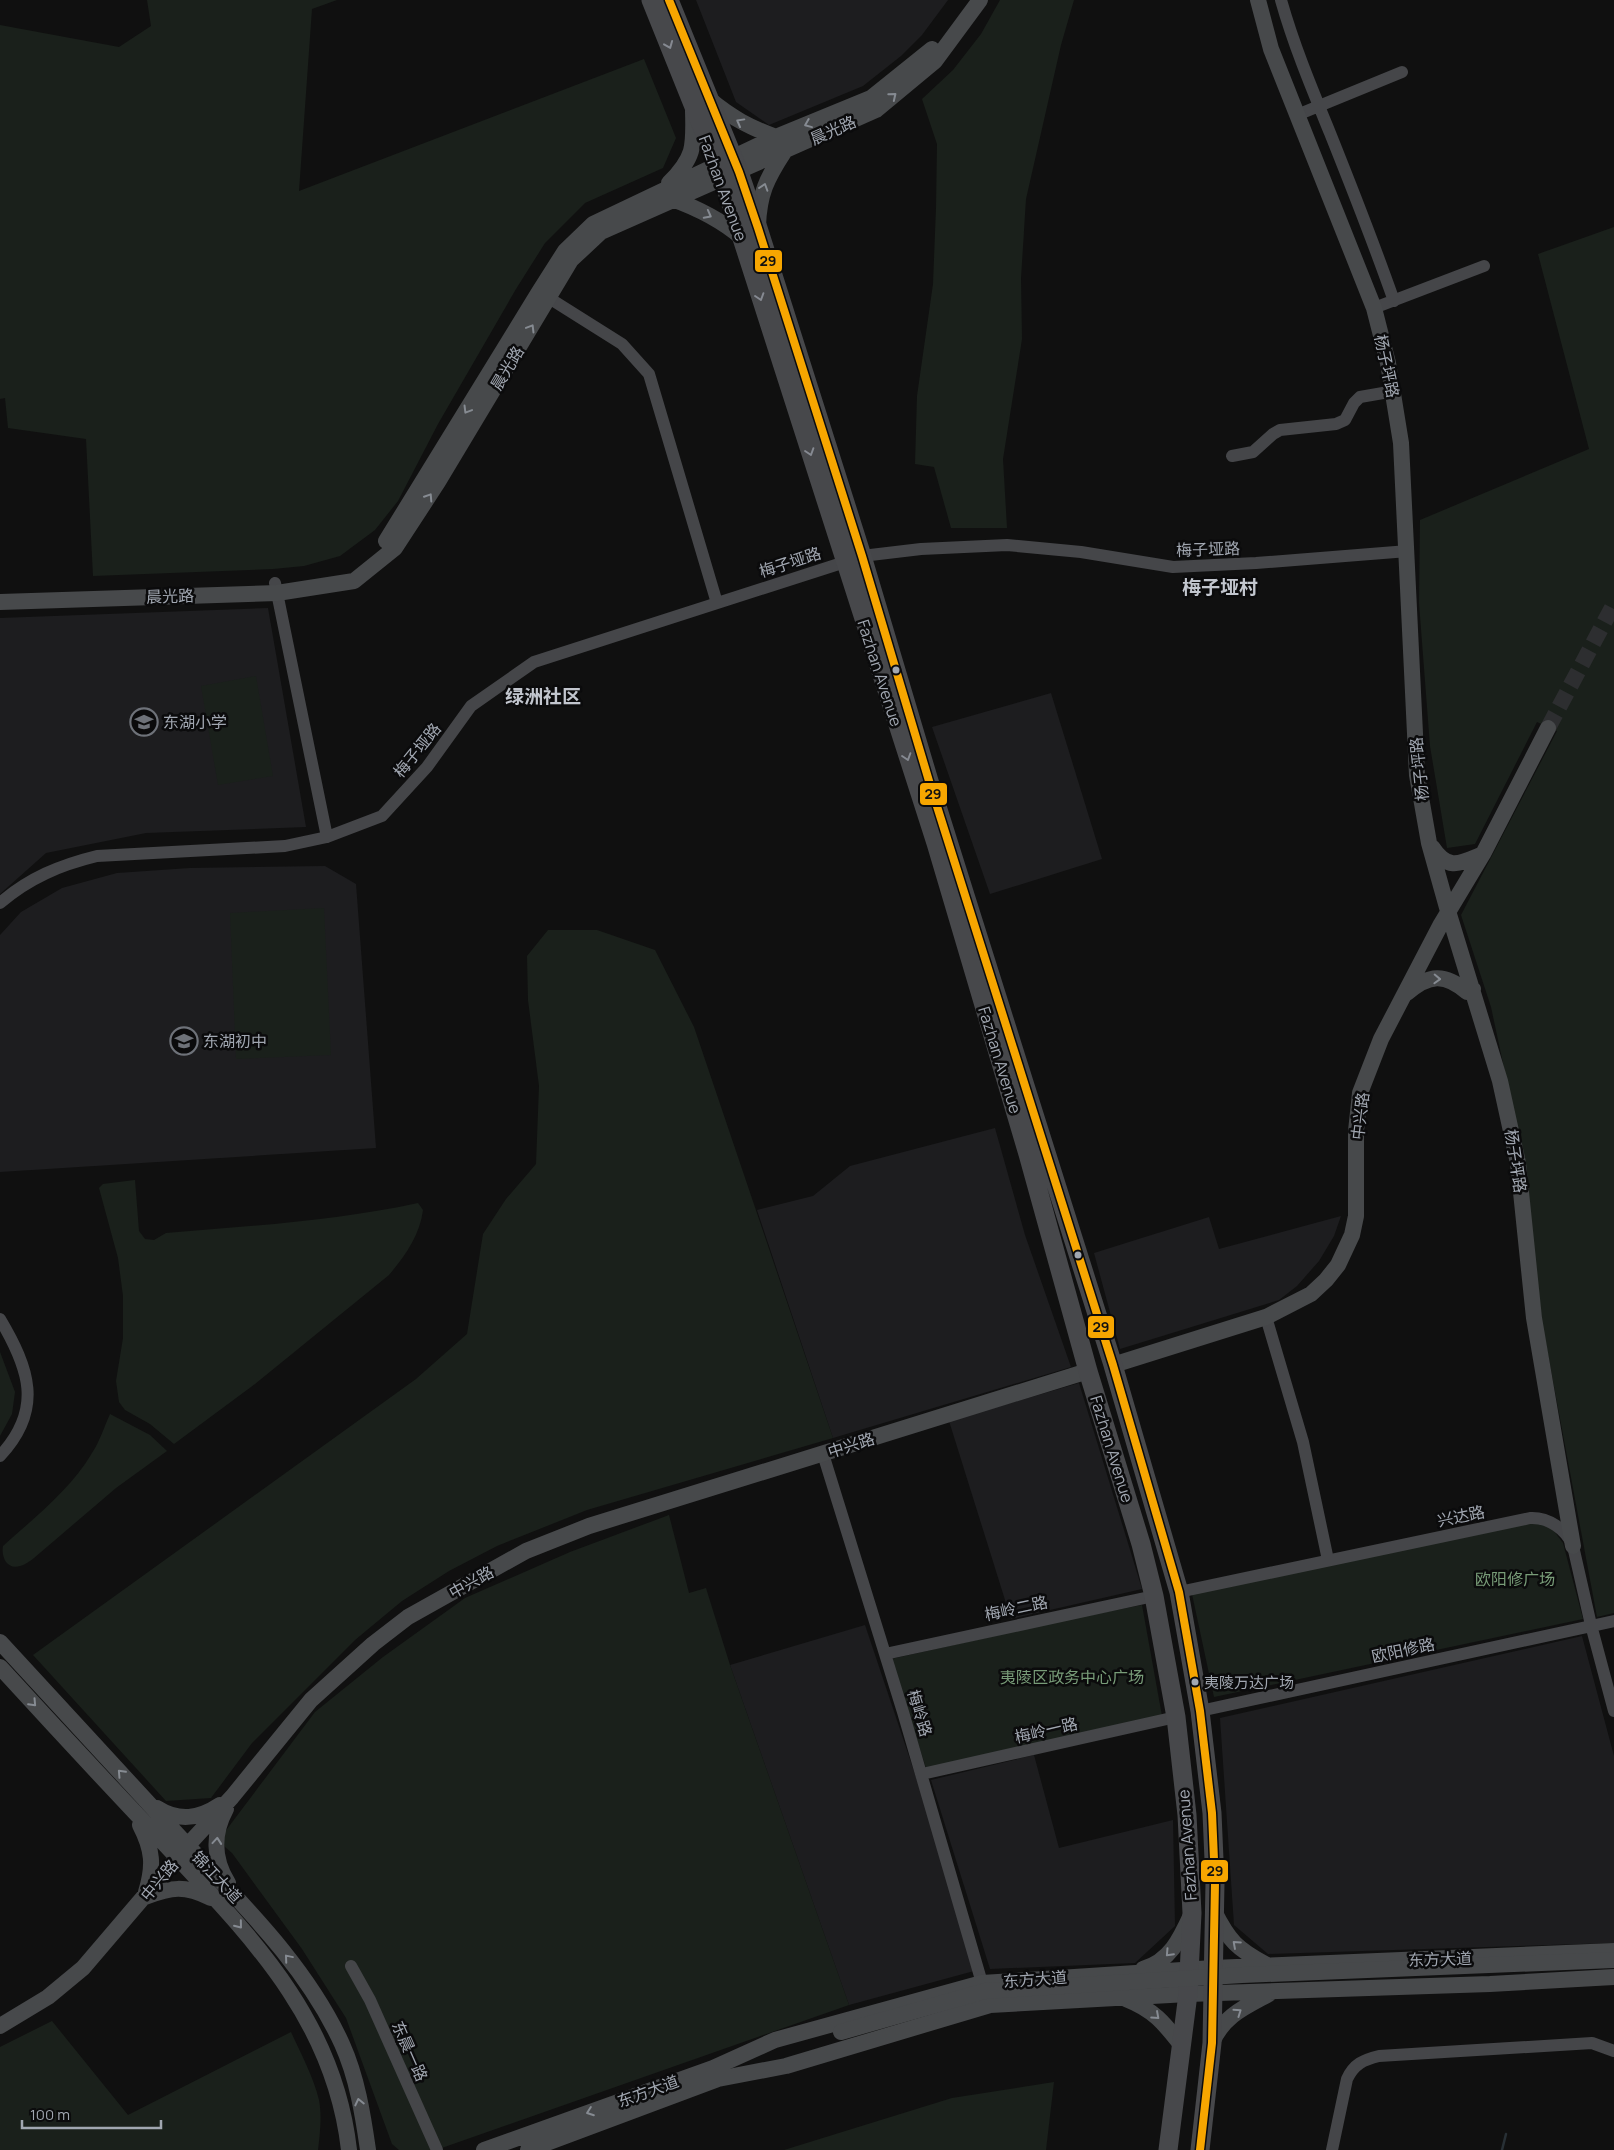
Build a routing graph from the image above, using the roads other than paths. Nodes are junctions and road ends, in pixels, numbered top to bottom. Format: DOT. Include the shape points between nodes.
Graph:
graph roads {
  1 [pos="652,0"];
  2 [pos="669,0"];
  3 [pos="966,0"];
  4 [pos="980,0"];
  5 [pos="1247,0"];
  6 [pos="1258,0"];
  7 [pos="1281,0"];
  8 [pos="1402,72"];
  9 [pos="700,101"];
  10 [pos="1319,106"];
  11 [pos="1297,115"];
  12 [pos="776,137"];
  13 [pos="784,152"];
  14 [pos="728,168"];
  15 [pos="666,195"];
  16 [pos="758,228"];
  17 [pos="741,237"];
  18 [pos="1484,266"];
  19 [pos="544,295"];
  20 [pos="1394,301"];
  21 [pos="1374,308"];
  22 [pos="1383,393"];
  23 [pos="1232,456"];
  24 [pos="1402,551"];
  25 [pos="853,559"];
  26 [pos="276,588"];
  27 [pos="0,593"];
  28 [pos="0,602"];
  29 [pos="717,603"];
  30 [pos="1548,728"];
  31 [pos="327,837"];
  32 [pos="1429,843"];
  33 [pos="1483,854"];
  34 [pos="0,903"];
  35 [pos="1444,918"];
  36 [pos="1470,990"];
  37 [pos="1402,997"];
  38 [pos="1266,1317"];
  39 [pos="0,1319"];
  40 [pos="1114,1365"];
  41 [pos="1088,1371"];
  42 [pos="823,1454"];
  43 [pos="0,1456"];
  44 [pos="1561,1529"];
  45 [pos="1573,1546"];
  46 [pos="1328,1560"];
  47 [pos="1179,1592"];
  48 [pos="1154,1596"];
  49 [pos="1614,1621"];
  50 [pos="1591,1625"];
  51 [pos="0,1642"];
  52 [pos="885,1654"];
  53 [pos="0,1667"];
  54 [pos="1614,1711"];
  55 [pos="1200,1712"];
  56 [pos="1176,1718"];
  57 [pos="922,1774"];
  58 [pos="232,1797"];
  59 [pos="146,1800"];
  60 [pos="132,1810"];
  61 [pos="188,1845"];
  62 [pos="177,1858"];
  63 [pos="145,1897"];
  64 [pos="233,1905"];
  65 [pos="1214,1911"];
  66 [pos="1192,1913"];
  67 [pos="1614,1951"];
  68 [pos="1614,1960"];
  69 [pos="351,1966"];
  70 [pos="1269,1966"];
  71 [pos="1614,1967"];
  72 [pos="1213,1968"];
  73 [pos="1188,1970"];
  74 [pos="1128,1973"];
  75 [pos="1614,1977"];
  76 [pos="982,1983"];
  77 [pos="1274,1992"];
  78 [pos="1188,1994"];
  79 [pos="1213,1994"];
  80 [pos="1122,1997"];
  81 [pos="0,2026"];
  82 [pos="1212,2042"];
  83 [pos="1182,2046"];
  84 [pos="1614,2051"];
  85 [pos="716,2074"];
  86 [pos="348,2150"];
  87 [pos="368,2150"];
  88 [pos="437,2150"];
  89 [pos="484,2150"];
  90 [pos="528,2150"];
  91 [pos="1168,2150"];
  92 [pos="1200,2150"];
  93 [pos="1332,2150"];
  1 -- 9 [label="highway, Fazhan Avenue, one-way"];
  2 -- 9 [label="highway, Fazhan Avenue"];
  3 -- 12 [label="main road, 晨光路, one-way" via="929,52 871,98"];
  13 -- 4 [label="main road, 晨光路, one-way" via="876,110 935,61"];
  5 -- 22 [label="main road" via="1281,103 1364,311"];
  6 -- 11 [label="main road, 杨子坪路" via="1271,49"];
  7 -- 10 [label="street" via="1290,34"];
  8 -- 10 [label="street"];
  12 -- 9 [label="main road, one-way" via="751,128"];
  9 -- 14 [label="highway, Fazhan Avenue"];
  9 -- 15 [label="main road" via="692,152"];
  10 -- 11 [label="street"];
  10 -- 20 [label="street"];
  11 -- 21 [label="main road, 杨子坪路"];
  12 -- 14 [label="main road, 晨光路"];
  13 -- 14 [label="main road, 晨光路"];
  16 -- 13 [label="main road, one-way" via="763,189"];
  14 -- 15 [label="main road, 晨光路"];
  14 -- 16 [label="highway, Fazhan Avenue"];
  14 -- 17 [label="highway, Fazhan Avenue"];
  15 -- 17 [label="main road, one-way" via="712,216"];
  15 -- 19 [label="main road, 晨光路" via="601,232 571,260"];
  16 -- 25 [label="highway, Fazhan Avenue"];
  17 -- 25 [label="highway, Fazhan Avenue, one-way"];
  18 -- 20 [label="street"];
  19 -- 26 [label="main road, 晨光路" via="438,482 395,548 354,581"];
  19 -- 29 [label="street" via="622,344 649,374"];
  20 -- 21 [label="street"];
  21 -- 24 [label="main road, 杨子坪路" via="1388,363 1401,443"];
  22 -- 23 [label="street" via="1360,397 1345,420 1336,424 1280,430 1253,452"];
  22 -- 24 [label="main road"];
  24 -- 25 [label="street, 梅子垭路" via="1173,568 1081,552 1007,545 921,549"];
  24 -- 32 [label="main road, 杨子坪路" via="1417,775"];
  24 -- 35 [label="main road" via="1402,690 1409,779 1422,844"];
  25 -- 29 [label="street, 梅子垭路"];
  25 -- 40 [label="highway, Fazhan Avenue" via="929,781"];
  25 -- 41 [label="highway, Fazhan Avenue, one-way" via="1028,1154"];
  26 -- 27 [label="main road, 晨光路"];
  26 -- 28 [label="main road, 晨光路"];
  26 -- 31 [label="street"];
  29 -- 31 [label="street, 梅子垭路" via="534,662 471,706 427,767 382,816"];
  30 -- 33 [label="main road, 中兴路"];
  31 -- 34 [label="street, 梅子垭路" via="285,846 98,856 48,871"];
  32 -- 33 [label="main road" via="1438,856 1454,864"];
  32 -- 35 [label="main road, 杨子坪路"];
  33 -- 35 [label="main road, 中兴路"];
  35 -- 36 [label="main road, 杨子坪路"];
  35 -- 37 [label="main road, 中兴路"];
  37 -- 36 [label="main road, one-way" via="1421,982 1435,978"];
  36 -- 44 [label="main road, 杨子坪路" via="1510,1170 1525,1319"];
  36 -- 45 [label="main road, 杨子坪路" via="1500,1081 1518,1163 1534,1318"];
  37 -- 38 [label="main road, 中兴路" via="1360,1093 1356,1132 1356,1216 1352,1235 1326,1280 1311,1294"];
  38 -- 40 [label="main road, 中兴路"];
  38 -- 46 [label="street" via="1303,1442"];
  39 -- 43 [label="street" via="26,1372 27,1399 22,1422"];
  40 -- 47 [label="highway, Fazhan Avenue"];
  41 -- 42 [label="main road, 中兴路"];
  41 -- 48 [label="highway, Fazhan Avenue"];
  42 -- 52 [label="street, 梅岭路"];
  42 -- 58 [label="main road, 中兴路" via="589,1526 526,1551 408,1617 312,1700"];
  44 -- 45 [label="street, 兴达路"];
  44 -- 46 [label="street, 兴达路" via="1544,1519 1530,1518"];
  45 -- 50 [label="street, 兴达路"];
  46 -- 47 [label="street, 兴达路"];
  47 -- 55 [label="highway, Fazhan Avenue"];
  48 -- 52 [label="street, 梅岭二路"];
  48 -- 56 [label="highway, Fazhan Avenue"];
  49 -- 50 [label="street, 欧阳修路"];
  50 -- 54 [label="street, 兴达路"];
  50 -- 55 [label="street, 欧阳修路"];
  59 -- 51 [label="main road, 锦江大道, one-way"];
  52 -- 57 [label="street, 梅岭路"];
  53 -- 60 [label="main road, 锦江大道, one-way"];
  55 -- 65 [label="highway, Fazhan Avenue" via="1212,1813"];
  56 -- 57 [label="street, 梅岭一路"];
  56 -- 66 [label="highway, Fazhan Avenue" via="1187,1815"];
  57 -- 76 [label="street, 梅岭路"];
  58 -- 59 [label="main road" via="214,1809 187,1818 170,1815"];
  58 -- 61 [label="main road, 中兴路"];
  64 -- 58 [label="main road, one-way" via="216,1848 222,1816"];
  59 -- 61 [label="main road, 锦江大道"];
  60 -- 62 [label="main road, 锦江大道"];
  60 -- 63 [label="main road" via="151,1849 151,1877"];
  61 -- 62 [label="main road, 中兴路"];
  61 -- 64 [label="main road, 锦江大道"];
  62 -- 63 [label="main road, 中兴路"];
  62 -- 64 [label="main road, 锦江大道"];
  63 -- 64 [label="main road" via="170,1888 187,1888"];
  63 -- 81 [label="main road, 中兴路" via="83,1968 48,1997"];
  64 -- 86 [label="main road, 锦江大道, one-way" via="307,2017 324,2054 345,2120"];
  87 -- 64 [label="main road, 锦江大道, one-way" via="354,2078 342,2045 321,2005 304,1977"];
  70 -- 65 [label="main road, one-way" via="1250,1956 1226,1935"];
  65 -- 72 [label="highway, Fazhan Avenue"];
  66 -- 73 [label="highway, Fazhan Avenue"];
  66 -- 74 [label="main road, one-way" via="1171,1953 1155,1966"];
  67 -- 70 [label="main road, 东方大道"];
  68 -- 85 [label="main road, bridge" via="1242,1975 985,1991"];
  69 -- 88 [label="street, 东晨一路" via="370,2000"];
  70 -- 72 [label="main road, 东方大道"];
  71 -- 85 [label="main road" via="987,1998"];
  72 -- 73 [label="main road, 东方大道"];
  72 -- 79 [label="highway, Fazhan Avenue"];
  73 -- 74 [label="main road, 东方大道"];
  73 -- 78 [label="highway, Fazhan Avenue"];
  74 -- 76 [label="main road, 东方大道"];
  75 -- 77 [label="main road, 东方大道"];
  76 -- 85 [label="main road, 东方大道" via="775,2040"];
  77 -- 79 [label="main road, 东方大道"];
  82 -- 77 [label="main road, one-way" via="1218,2028 1237,2012"];
  78 -- 79 [label="main road, 东方大道"];
  78 -- 80 [label="main road, 东方大道"];
  78 -- 83 [label="highway, Fazhan Avenue"];
  79 -- 82 [label="highway, Fazhan Avenue"];
  80 -- 83 [label="main road, one-way" via="1156,2015"];
  80 -- 85 [label="main road, 东方大道" via="990,2005 786,2066"];
  82 -- 92 [label="highway, Fazhan Avenue"];
  83 -- 91 [label="highway, Fazhan Avenue"];
  84 -- 93 [label="street" via="1592,2043 1379,2056 1362,2060 1346,2079"];
  85 -- 89 [label="main road, 东方大道, one-way"];
  85 -- 90 [label="main road, 东方大道"];
}
